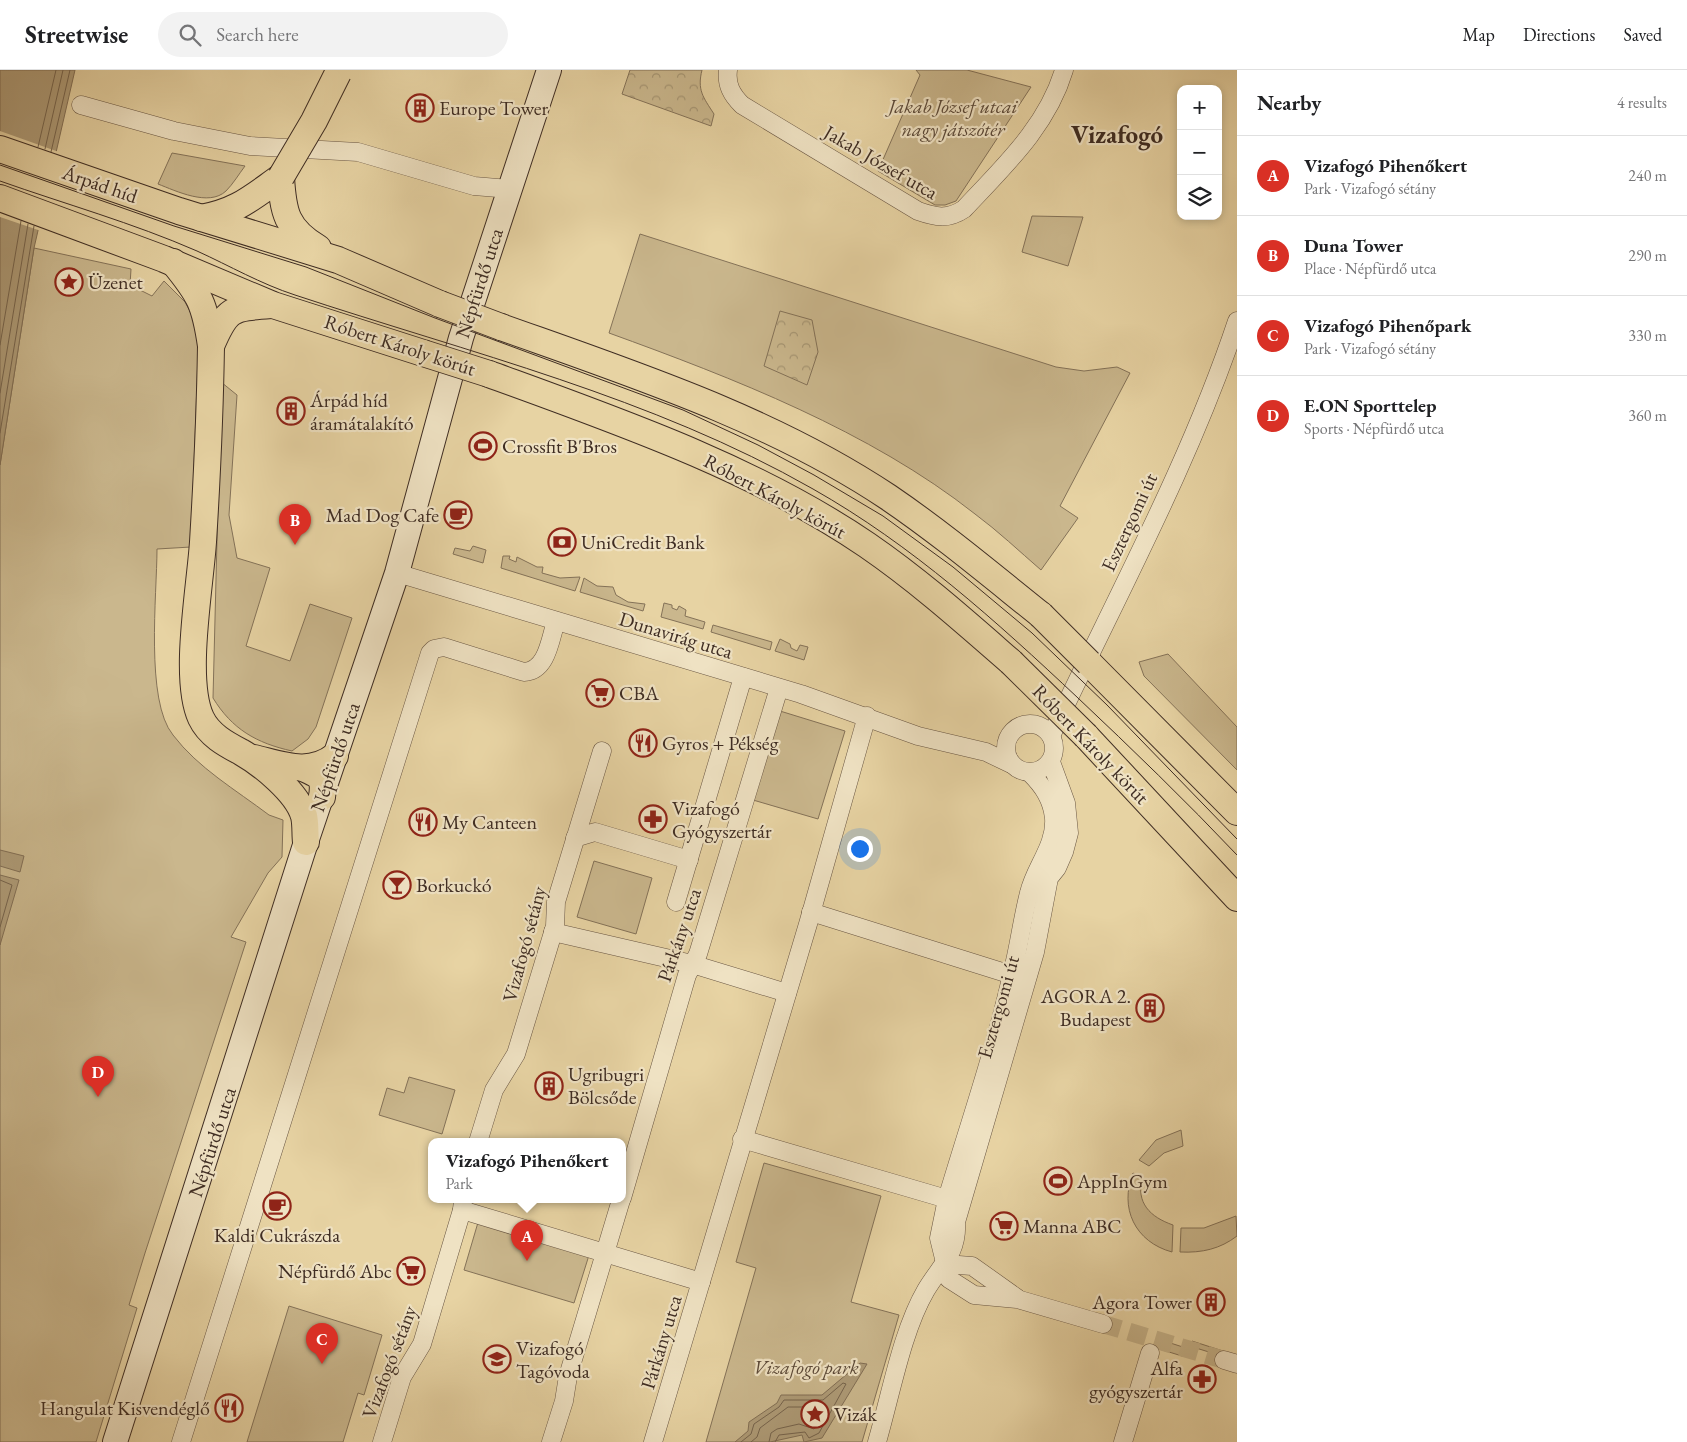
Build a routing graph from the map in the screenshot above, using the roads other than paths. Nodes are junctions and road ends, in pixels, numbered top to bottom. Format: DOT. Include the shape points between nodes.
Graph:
graph roads {
  1 [pos="549,70"];
  2 [pos="728,70"];
  3 [pos="1064,70"];
  4 [pos="339,71"];
  5 [pos="81,105"];
  6 [pos="0,149"];
  7 [pos="281,177"];
  8 [pos="510,189"];
  9 [pos="0,198"];
  10 [pos="190,214"];
  11 [pos="168,260"];
  12 [pos="338,260"];
  13 [pos="273,305"];
  14 [pos="1237,321"];
  15 [pos="211,346"];
  16 [pos="396,573"];
  17 [pos="556,621"];
  18 [pos="743,677"];
  19 [pos="779,688"];
  20 [pos="867,716"];
  21 [pos="1010,736"];
  22 [pos="1051,736"];
  23 [pos="940,743"];
  24 [pos="602,751"];
  25 [pos="335,756"];
  26 [pos="249,757"];
  27 [pos="1050,762"];
  28 [pos="1011,764"];
  29 [pos="303,768"];
  30 [pos="1030,773"];
  31 [pos="322,796"];
  32 [pos="1237,812"];
  33 [pos="575,838"];
  34 [pos="306,842"];
  35 [pos="689,860"];
  36 [pos="1237,898"];
  37 [pos="676,902"];
  38 [pos="811,912"];
  39 [pos="553,932"];
  40 [pos="692,964"];
  41 [pos="1012,975"];
  42 [pos="787,993"];
  43 [pos="479,1138"];
  44 [pos="742,1139"];
  45 [pos="626,1185"];
  46 [pos="947,1200"];
  47 [pos="621,1203"];
  48 [pos="462,1205"];
  49 [pos="606,1252"];
  50 [pos="945,1264"];
  51 [pos="701,1282"];
  52 [pos="1017,1298"];
  53 [pos="1103,1324"];
  54 [pos="1150,1353"];
  55 [pos="116,1442"];
  56 [pos="181,1442"];
  57 [pos="382,1442"];
  58 [pos="551,1442"];
  59 [pos="653,1442"];
  60 [pos="877,1442"];
  61 [pos="1123,1442"];
  1 -- 8 [label="street, Népfürdő utca"];
  2 -- 3 [label="street, Jakab József utca" via="727,80 733,96 742,105 918,211 945,217 964,209 1017,151 1052,104"];
  4 -- 7 [label="main road, bridge"];
  5 -- 8 [label="street" via="250,146 358,152 474,186"];
  6 -- 10 [label="main road, Árpád híd"];
  7 -- 10 [label="main road" via="225,213"];
  7 -- 12 [label="main road" via="288,222 306,241"];
  8 -- 16 [label="street, Népfürdő utca" via="461,338"];
  9 -- 11 [label="main road"];
  10 -- 12 [label="main road"];
  11 -- 13 [label="main road, Róbert Károly körút"];
  11 -- 15 [label="main road" via="200,297"];
  12 -- 32 [label="main road, bridge" via="440,304 682,393 815,455 888,497 1041,615"];
  13 -- 15 [label="main road" via="241,308 229,313"];
  13 -- 36 [label="main road, Róbert Károly körút, bridge" via="489,374 600,414 734,470 806,507 867,545 934,595 1011,662 1086,736"];
  14 -- 22 [label="street, Esztergomi út" via="1220,370 1132,570"];
  15 -- 26 [label="main road" via="192,675 202,720 218,739"];
  16 -- 17 [label="street, Dunavirág utca"];
  16 -- 25 [label="street, Népfürdő utca"];
  17 -- 18 [label="street, Dunavirág utca"];
  17 -- 56 [label="street" via="542,662 532,671 524,672 444,647 430,653"];
  18 -- 19 [label="street, Dunavirág utca"];
  18 -- 35 [label="street"];
  19 -- 20 [label="street, Dunavirág utca"];
  19 -- 40 [label="street, Párkány utca" via="698,954"];
  20 -- 23 [label="street, Dunavirág utca"];
  20 -- 38 [label="street, Párkány utca"];
  21 -- 22 [label="street" via="1020,726 1034,724"];
  21 -- 23 [label="street, Dunavirág utca" via="986,743"];
  21 -- 28 [label="street" via="1006,750"];
  22 -- 27 [label="street, Esztergomi út" via="1054,754"];
  23 -- 28 [label="street, Dunavirág utca" via="986,752"];
  24 -- 33 [label="street, Vizafogó sétány"];
  25 -- 29 [label="main road" via="324,766"];
  25 -- 31 [label="street, Népfürdő utca"];
  26 -- 29 [label="main road"];
  26 -- 34 [label="main road" via="292,795 303,815"];
  27 -- 30 [label="street" via="1042,770"];
  27 -- 50 [label="street, Esztergomi út" via="1066,803 1068,832 1064,852 1049,878 1035,952 956,1222 957,1237"];
  28 -- 30 [label="street, Esztergomi út"];
  29 -- 31 [label="main road" via="319,776 324,784"];
  30 -- 41 [label="street, Esztergomi út" via="1044,786 1054,818 1049,847 1029,892"];
  31 -- 34 [label="street, Népfürdő utca"];
  33 -- 35 [label="street" via="595,832"];
  33 -- 39 [label="street, Vizafogó sétány" via="556,902"];
  34 -- 55 [label="street, Népfürdő utca"];
  35 -- 37 [label="street"];
  38 -- 41 [label="street, Esztergomi út"];
  38 -- 42 [label="street, Párkány utca"];
  39 -- 40 [label="street"];
  39 -- 43 [label="street, Vizafogó sétány" via="516,1054 494,1090"];
  40 -- 42 [label="street"];
  40 -- 45 [label="street, Párkány utca"];
  41 -- 46 [label="street, Esztergomi út"];
  42 -- 44 [label="street, Párkány utca"];
  44 -- 46 [label="street"];
  44 -- 51 [label="street, Párkány utca"];
  46 -- 50 [label="street, Esztergomi út" via="939,1238"];
  47 -- 49 [label="street, Párkány utca"];
  48 -- 49 [label="street, Vizafogó sétány"];
  48 -- 57 [label="street, Vizafogó sétány" via="422,1344 402,1378"];
  49 -- 51 [label="street, Vizafogó sétány"];
  49 -- 58 [label="street, Párkány utca"];
  50 -- 52 [label="street" via="972,1266"];
  50 -- 52 [label="street" via="949,1279 974,1295"];
  50 -- 60 [label="street, Esztergomi út" via="916,1306"];
  51 -- 59 [label="street, Párkány utca"];
  52 -- 53 [label="street"];
  54 -- 61 [label="street"];
}
